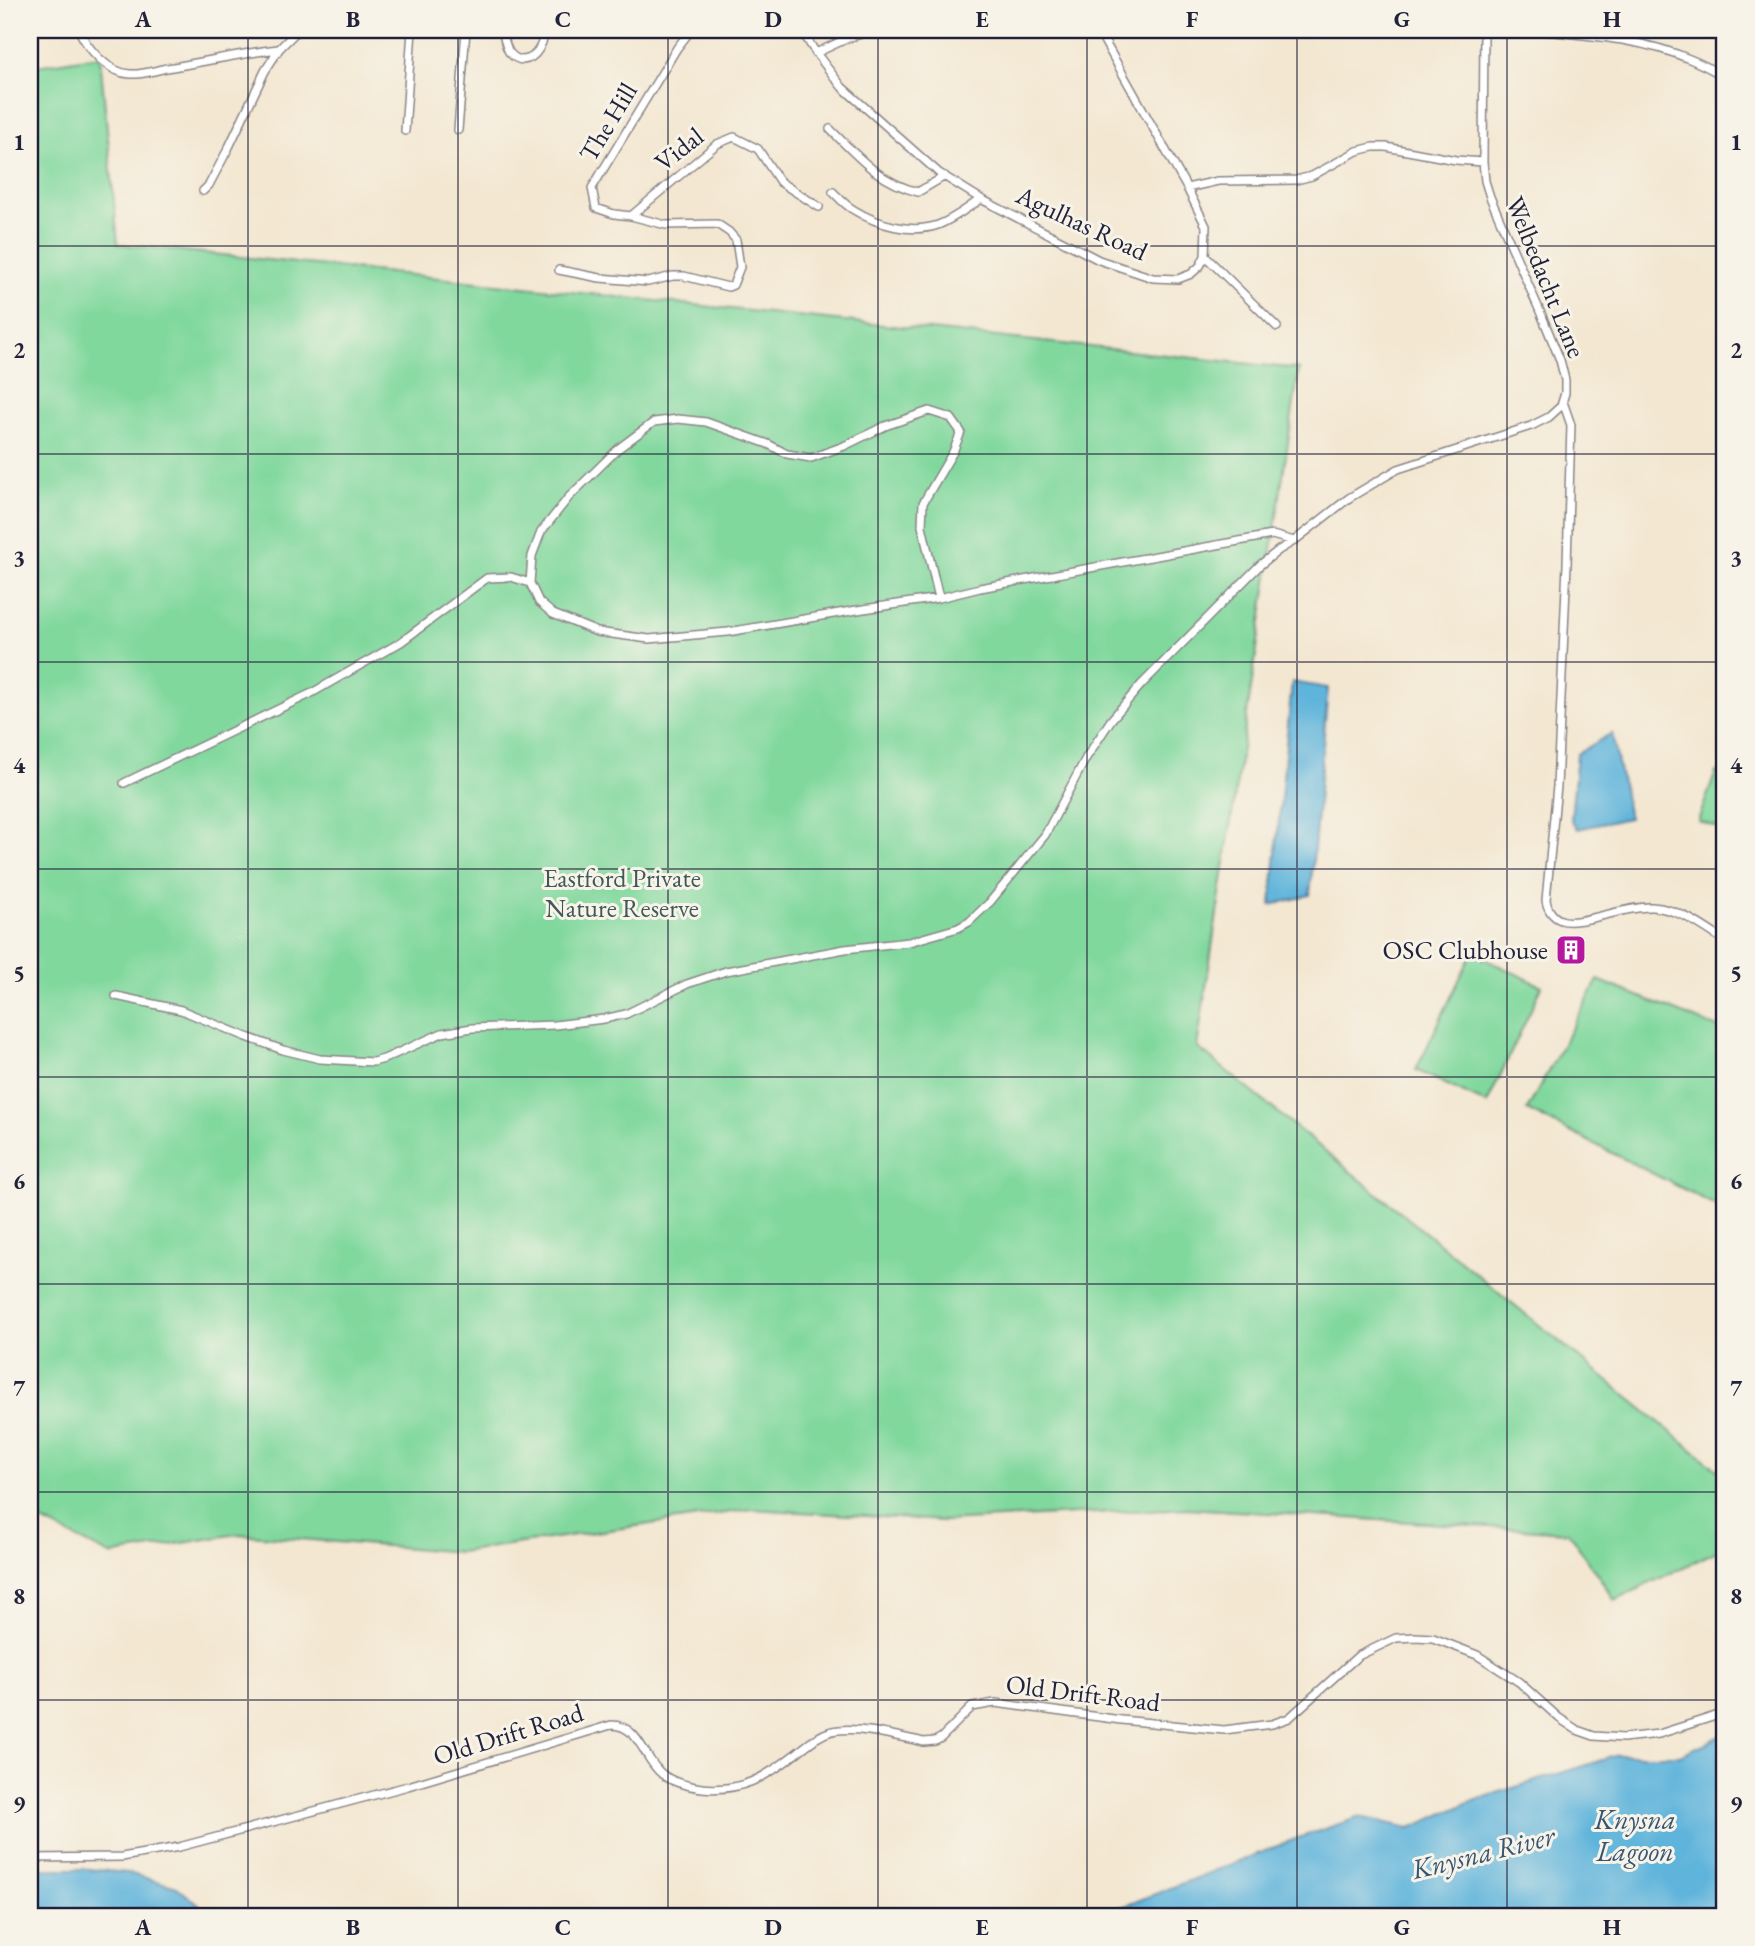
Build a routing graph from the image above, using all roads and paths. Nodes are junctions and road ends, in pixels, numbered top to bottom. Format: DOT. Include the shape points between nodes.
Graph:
graph roads {
  1 [pos="79,30"];
  2 [pos="298,30"];
  3 [pos="412,30"];
  4 [pos="466,30"];
  5 [pos="502,30"];
  6 [pos="546,30"];
  7 [pos="691,30"];
  8 [pos="801,30"];
  9 [pos="874,30"];
  10 [pos="1094,30"];
  11 [pos="1483,30"];
  12 [pos="1532,30"];
  13 [pos="279,49"];
  14 [pos="816,53"];
  15 [pos="1725,78"];
  16 [pos="830,129"];
  17 [pos="458,130"];
  18 [pos="405,131"];
  19 [pos="1483,162"];
  20 [pos="945,176"];
  21 [pos="1187,188"];
  22 [pos="203,191"];
  23 [pos="833,192"];
  24 [pos="981,199"];
  25 [pos="819,207"];
  26 [pos="631,216"];
  27 [pos="31,229"];
  28 [pos="1205,256"];
  29 [pos="30,261"];
  30 [pos="559,270"];
  31 [pos="1277,327"];
  32 [pos="1563,402"];
  33 [pos="1294,541"];
  34 [pos="530,583"];
  35 [pos="939,598"];
  36 [pos="124,783"];
  37 [pos="1725,941"];
  38 [pos="116,996"];
  39 [pos="1725,1713"];
  40 [pos="30,1858"];
  1 -- 13 [label="street" via="109,66 128,74"];
  2 -- 13 [label="street"];
  3 -- 18 [label="street"];
  4 -- 17 [label="street"];
  5 -- 6 [label="street" via="507,49 519,60 537,52"];
  7 -- 26 [label="street, The Hill" via="592,188 596,208"];
  8 -- 14 [label="street, Agulhas Road"];
  9 -- 14 [label="street"];
  10 -- 21 [label="street"];
  11 -- 19 [label="street, Welbedacht Lane"];
  12 -- 15 [label="street" via="1641,43 1679,55"];
  13 -- 22 [label="street"];
  14 -- 20 [label="street, Agulhas Road" via="842,87"];
  16 -- 20 [label="street" via="864,164 901,188 918,192"];
  19 -- 21 [label="street" via="1373,147 1296,180 1218,181"];
  19 -- 32 [label="street, Welbedacht Lane" via="1490,197 1563,370"];
  20 -- 24 [label="street, Agulhas Road"];
  21 -- 28 [label="street" via="1206,226"];
  23 -- 24 [label="street" via="853,210 900,228 916,229 948,221"];
  24 -- 28 [label="street, Agulhas Road" via="1099,260 1153,278 1178,279 1191,274"];
  25 -- 26 [label="street, Vidal" via="780,182 758,149 734,137 717,144"];
  26 -- 30 [label="street, The Hill" via="666,225 718,224 736,240 740,267 733,285 728,288 684,276 648,282"];
  27 -- 29 [label="street" via="35,242"];
  28 -- 31 [label="street"];
  32 -- 33 [label="street" via="1553,414 1531,426 1398,469 1349,498"];
  32 -- 37 [label="street, Welbedacht Lane" via="1571,425 1567,565 1547,908 1561,920 1574,922 1640,906 1654,907 1690,918"];
  33 -- 35 [label="street" via="1272,535"];
  33 -- 38 [label="street" via="1260,565 1141,685 1086,758 1045,835 990,902 958,928 909,942 845,948 726,971 604,1019 442,1033 373,1062 283,1051 181,1010"];
  34 -- 35 [label="street" via="539,602 553,614 597,632 649,639 728,632"];
  34 -- 35 [label="street" via="532,556 541,532 619,448 654,422 705,422 787,454 811,458 929,411 951,418 961,432 923,503 922,526"];
  34 -- 36 [label="street" via="511,577 487,578 401,642 310,694"];
  39 -- 40 [label="street, Old Drift Road" via="1659,1734 1594,1736 1559,1718 1519,1682 1477,1655 1433,1639 1396,1638 1358,1656 1289,1718 1272,1724 1224,1730 1012,1704 982,1705 972,1707 935,1741 849,1728 831,1731 757,1780 722,1789 670,1780 660,1773 635,1735 611,1725 408,1786 179,1847 122,1857"];
}
